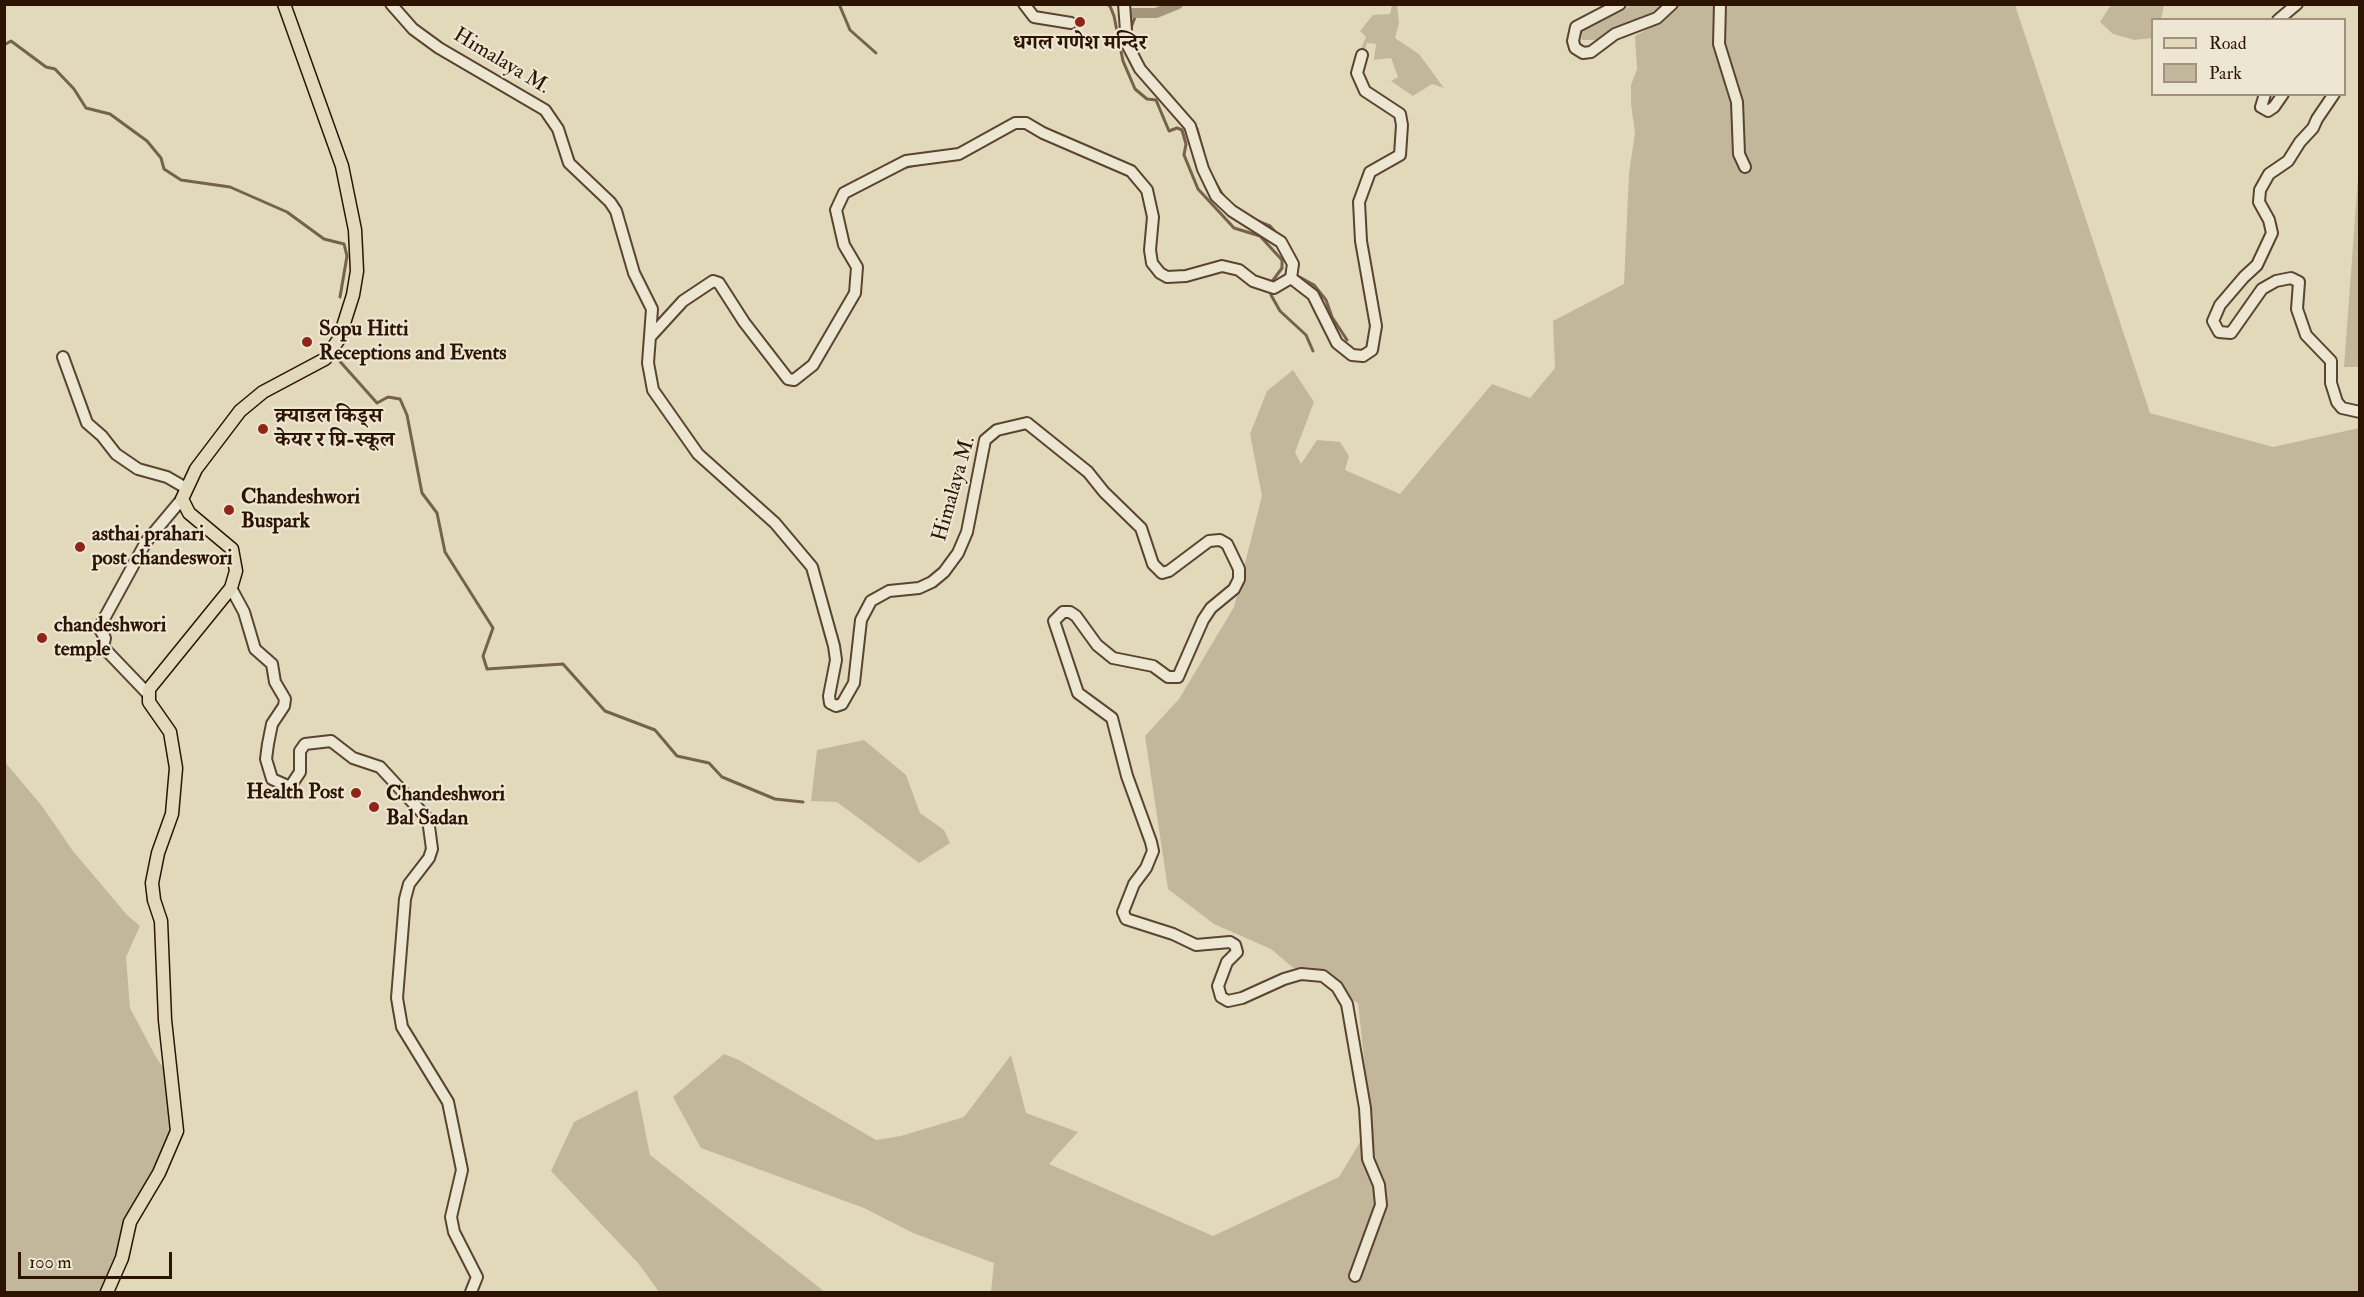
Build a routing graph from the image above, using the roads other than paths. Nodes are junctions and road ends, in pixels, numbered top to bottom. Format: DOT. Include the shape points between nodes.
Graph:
graph roads {
  1 [pos="284,4"];
  2 [pos="391,4"];
  3 [pos="1024,4"];
  4 [pos="1124,4"];
  5 [pos="1620,4"];
  6 [pos="1672,4"];
  7 [pos="1720,4"];
  8 [pos="2297,4"];
  9 [pos="2280,18"];
  10 [pos="1071,23"];
  11 [pos="1362,55"];
  12 [pos="2264,96"];
  13 [pos="2282,96"];
  14 [pos="2333,96"];
  15 [pos="1745,167"];
  16 [pos="1292,278"];
  17 [pos="651,337"];
  18 [pos="63,357"];
  19 [pos="2360,412"];
  20 [pos="184,494"];
  21 [pos="231,588"];
  22 [pos="148,695"];
  23 [pos="1355,1276"];
  24 [pos="107,1293"];
  25 [pos="471,1293"];
  1 -- 20 [label="main road" via="342,166 355,230 357,271 353,295 339,339 325,359 263,392 240,411 196,469"];
  2 -- 17 [label="street, Himalaya M." via="425,38 491,80 533,101 553,117 569,163 616,211 634,273 652,309"];
  3 -- 10 [label="street" via="1034,17"];
  4 -- 16 [label="street" via="1127,44 1140,69 1190,126 1216,196 1232,211 1281,242 1293,264"];
  5 -- 6 [label="street" via="1576,27 1572,41 1575,48 1591,52 1615,34 1657,18"];
  7 -- 15 [label="street" via="1719,44 1737,102 1739,154"];
  8 -- 9 [label="street"];
  11 -- 16 [label="street" via="1358,73 1365,91 1400,114 1402,125 1400,155 1370,172 1359,202 1360,241 1376,326 1371,350 1363,356 1352,355 1337,343 1312,295"];
  12 -- 13 [label="street" via="2261,107 2268,111"];
  14 -- 19 [label="street" via="2288,161 2269,174 2260,190 2259,202 2272,233 2257,265 2220,305 2213,321 2219,332 2231,333 2262,290 2276,281 2291,278 2299,282 2297,309 2306,335 2331,361 2331,383 2337,402 2342,408"];
  16 -- 17 [label="street" via="1274,288 1222,266 1167,277 1152,262 1153,217 1147,190 1131,171 1026,123 1015,123 959,154 906,161 844,193 836,210 844,245 857,267 855,293 813,365 794,380 783,372 723,289 713,281 683,301"];
  17 -- 23 [label="street, Himalaya M." via="649,378 670,418 698,454 768,516 812,567 834,646 836,660 829,696 836,706 848,697 854,683 865,608 889,591 920,588 932,582 958,553 967,532 985,440 997,430 1027,423 1088,472 1141,528 1155,569 1162,573 1213,540 1227,544 1239,569 1237,585 1211,608 1182,672 1172,680 1154,666 1123,661 1105,653 1070,612 1063,612 1054,621 1077,693 1112,718 1126,776 1153,851 1129,894 1123,912 1126,919 1196,945 1235,945 1237,952 1227,962 1218,986 1221,997 1228,1001 1301,974 1323,976 1337,987 1347,1004 1365,1108 1368,1159 1379,1185 1381,1205"];
  18 -- 20 [label="street" via="87,423 116,454 138,469 167,477"];
  20 -- 21 [label="main road" via="189,513 232,549 236,571"];
  20 -- 22 [label="street" via="146,542 99,628 105,638 103,647"];
  21 -- 22 [label="main road" via="153,681"];
  21 -- 25 [label="street" via="244,612 255,649 272,664 275,682 285,699 272,724 268,744 266,759 272,779 290,787 300,772 300,751 305,744 331,741 353,758 380,767 428,819 432,849 409,884 405,899 398,998 402,1027 448,1102 462,1170 451,1218 477,1276"];
  22 -- 24 [label="main road" via="170,732 176,768 172,814 152,883 161,921 176,1138 130,1222 122,1258"];
}
